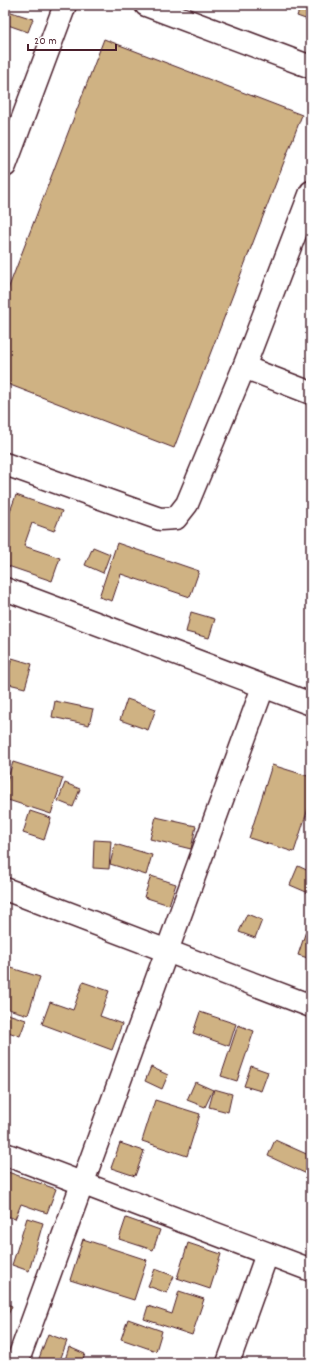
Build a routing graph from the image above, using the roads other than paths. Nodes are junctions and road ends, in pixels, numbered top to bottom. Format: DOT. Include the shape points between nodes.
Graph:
graph roads {
  1 [pos="65,5"];
  2 [pos="146,5"];
  3 [pos="311,67"];
  4 [pos="5,166"];
  5 [pos="311,192"];
  6 [pos="244,367"];
  7 [pos="311,393"];
  8 [pos="5,464"];
  9 [pos="5,589"];
  10 [pos="263,686"];
  11 [pos="311,704"];
  12 [pos="5,889"];
  13 [pos="167,951"];
  14 [pos="311,1006"];
  15 [pos="5,1154"];
  16 [pos="82,1184"];
  17 [pos="267,1254"];
  18 [pos="311,1270"];
  19 [pos="17,1363"];
  20 [pos="228,1363"];
  1 -- 4 [label="street"];
  2 -- 3 [label="street"];
  5 -- 6 [label="street"];
  6 -- 7 [label="street"];
  6 -- 8 [label="street" via="187,504 176,518 160,519"];
  9 -- 10 [label="street"];
  10 -- 11 [label="street"];
  10 -- 13 [label="street"];
  12 -- 13 [label="street"];
  13 -- 14 [label="street"];
  13 -- 16 [label="street"];
  15 -- 16 [label="street"];
  16 -- 17 [label="street"];
  16 -- 19 [label="street"];
  17 -- 18 [label="street"];
  17 -- 20 [label="street"];
}
